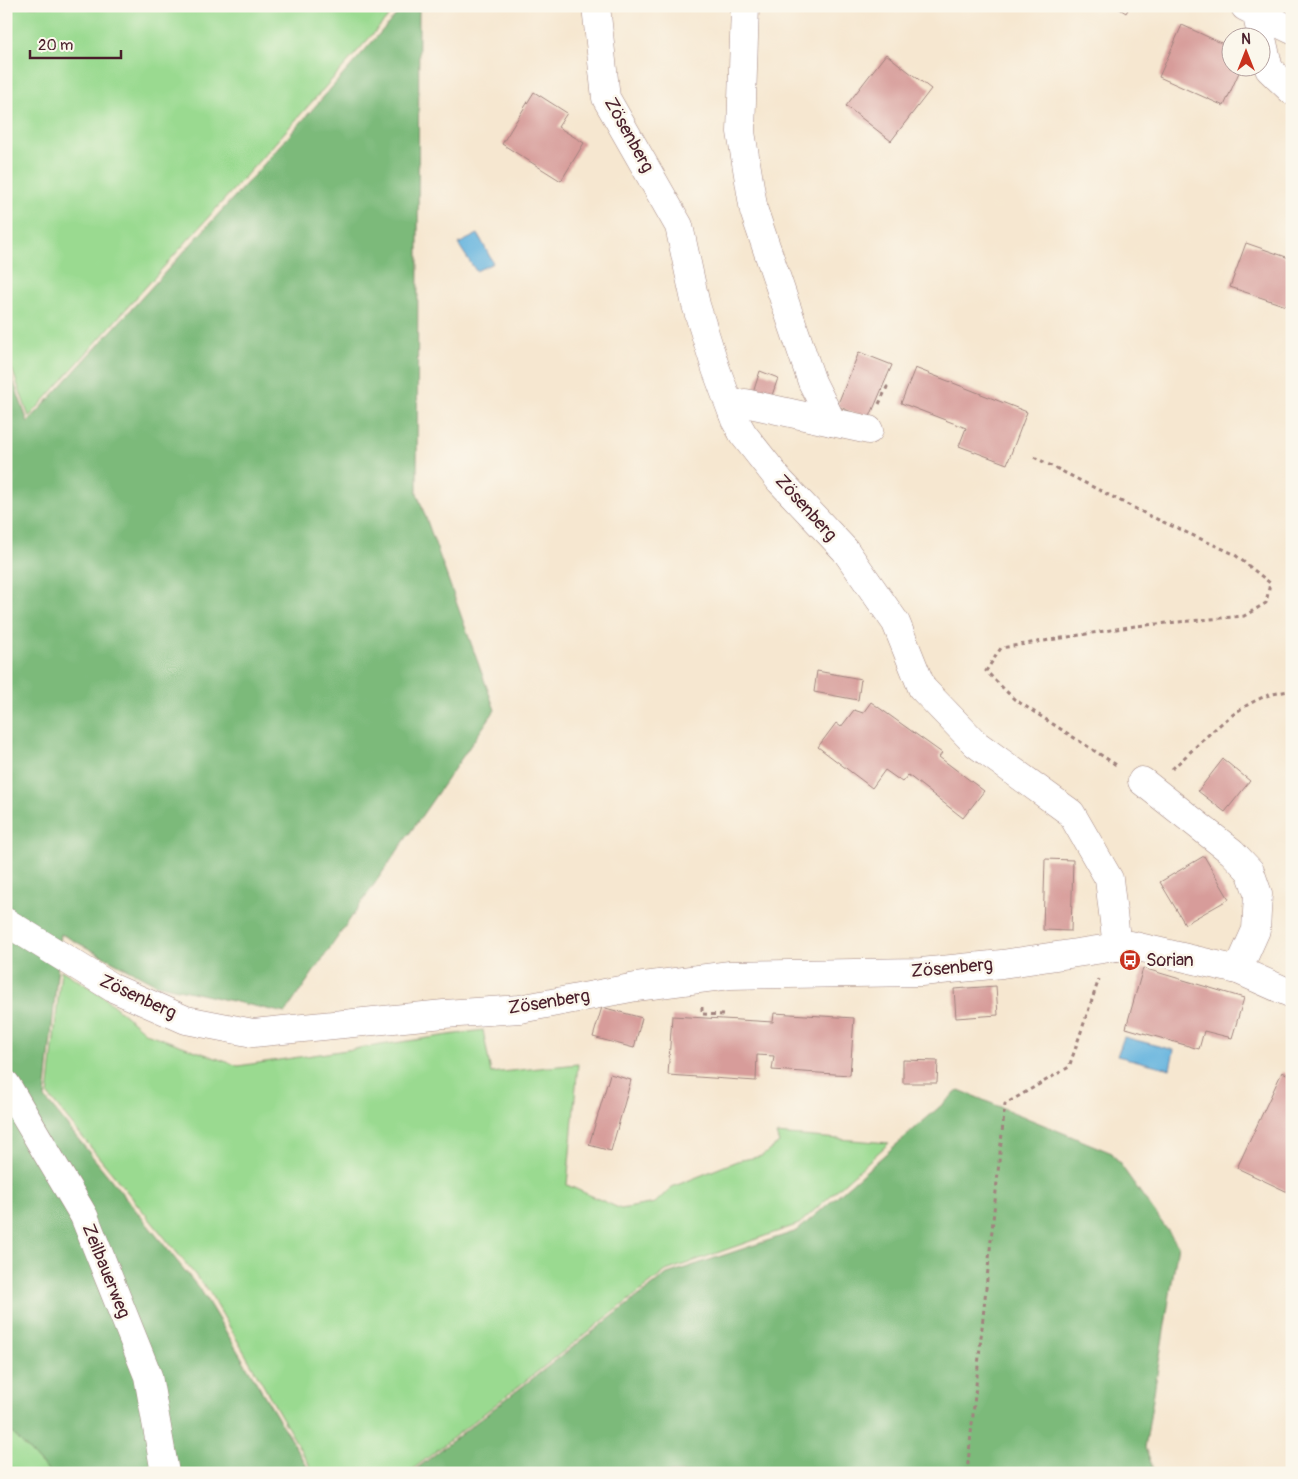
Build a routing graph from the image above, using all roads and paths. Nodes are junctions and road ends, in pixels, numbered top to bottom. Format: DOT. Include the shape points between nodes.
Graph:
graph roads {
  1 [pos="596,6"];
  2 [pos="745,6"];
  3 [pos="1250,9"];
  4 [pos="1292,30"];
  5 [pos="1292,90"];
  6 [pos="733,414"];
  7 [pos="832,422"];
  8 [pos="868,430"];
  9 [pos="1034,457"];
  10 [pos="1292,690"];
  11 [pos="1147,785"];
  12 [pos="6,922"];
  13 [pos="1113,947"];
  14 [pos="1238,970"];
  15 [pos="1292,994"];
  16 [pos="6,1084"];
  17 [pos="165,1473"];
  18 [pos="967,1473"];
  1 -- 6 [label="street, Zösenberg" via="606,98 679,226 696,305"];
  2 -- 7 [label="street" via="742,132 754,211 812,382"];
  3 -- 4 [label="street"];
  3 -- 5 [label="street" via="1269,69"];
  6 -- 7 [label="street" via="736,405 745,403"];
  6 -- 13 [label="street, Zösenberg" via="743,434 780,481 845,550 896,623 922,688 976,744 1072,813 1110,879"];
  7 -- 8 [label="street"];
  9 -- 11 [label="path" via="1234,554 1270,583 1266,602 1244,616 1135,626 1001,648 986,671 1014,699"];
  10 -- 11 [label="path" via="1268,695 1248,705"];
  11 -- 14 [label="street" via="1232,852 1250,871 1258,894 1256,930"];
  12 -- 13 [label="street, Zösenberg" via="113,988 186,1020 253,1033 520,1009 636,987 730,975 921,972 1002,964"];
  13 -- 14 [label="street, Zösenberg" via="1130,945"];
  13 -- 18 [label="path" via="1069,1067 1005,1104"];
  14 -- 15 [label="street, Zösenberg"];
  16 -- 17 [label="street, Zeilbauerweg" via="84,1216 148,1376"];
}
